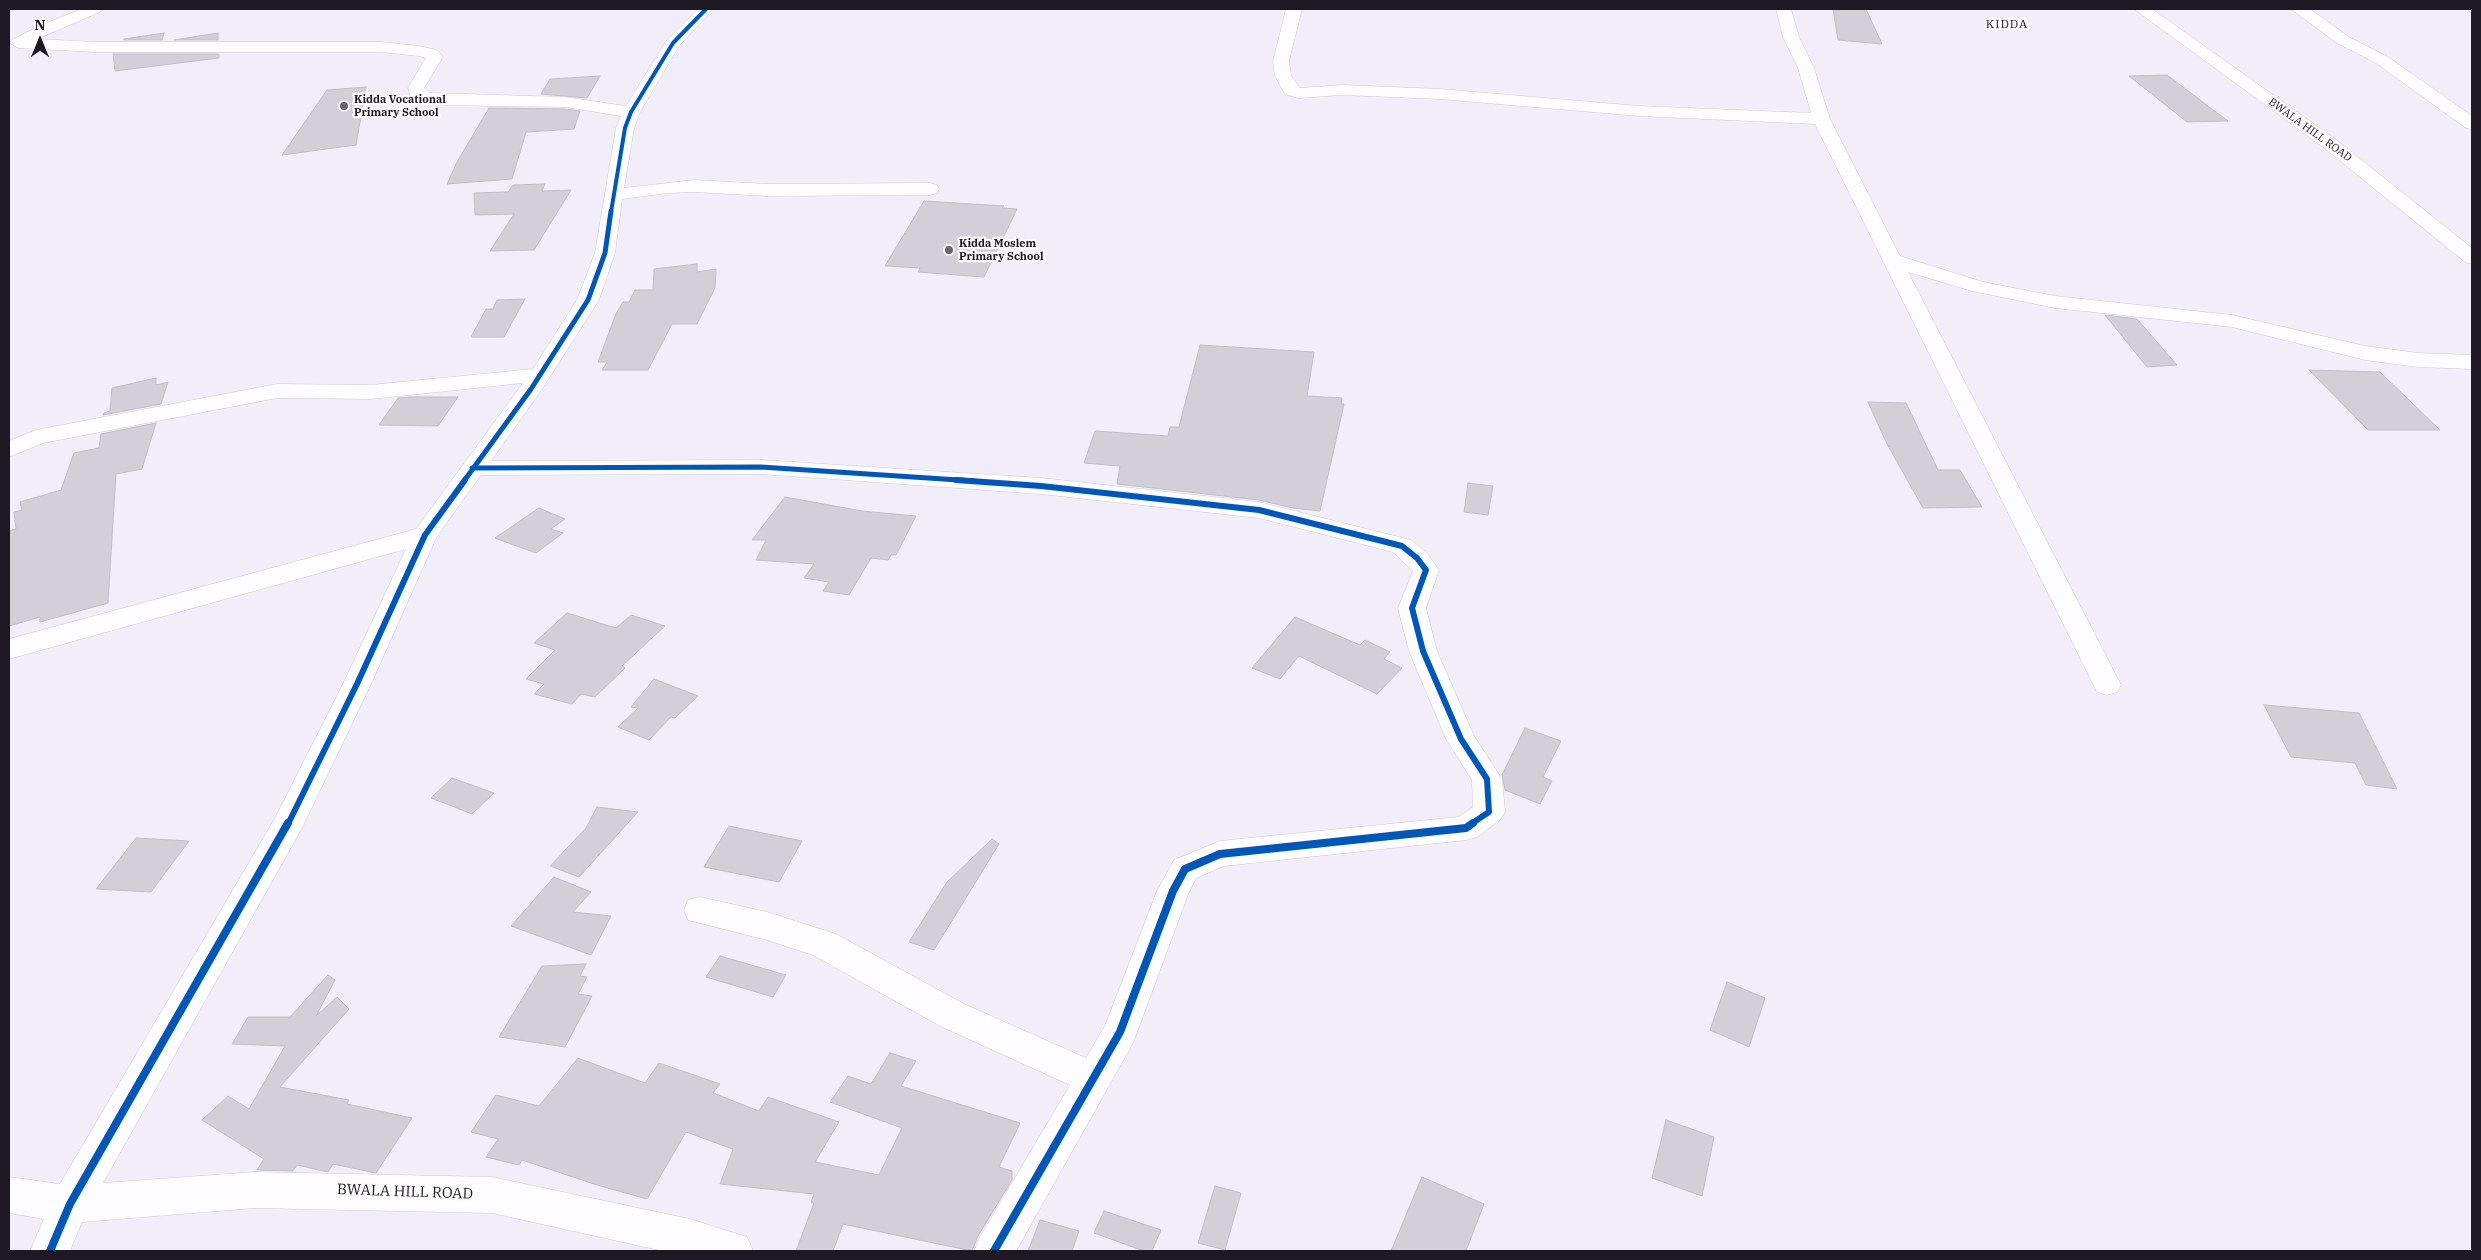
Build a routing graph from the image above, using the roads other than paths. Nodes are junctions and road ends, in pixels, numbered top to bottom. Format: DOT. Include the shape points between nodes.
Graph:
graph roads {
  1 [pos="95,9"];
  2 [pos="706,9"];
  3 [pos="1294,9"];
  4 [pos="1784,9"];
  5 [pos="2142,9"];
  6 [pos="2299,9"];
  7 [pos="14,40"];
  8 [pos="631,112"];
  9 [pos="1821,119"];
  10 [pos="2472,124"];
  11 [pos="930,189"];
  12 [pos="613,195"];
  13 [pos="2472,258"];
  14 [pos="1892,260"];
  15 [pos="2472,362"];
  16 [pos="540,375"];
  17 [pos="9,450"];
  18 [pos="472,468"];
  19 [pos="425,535"];
  20 [pos="9,649"];
  21 [pos="2107,685"];
  22 [pos="700,910"];
  23 [pos="1093,1078"];
  24 [pos="9,1195"];
  25 [pos="70,1204"];
  26 [pos="50,1251"];
  27 [pos="734,1251"];
  28 [pos="994,1251"];
  1 -- 7 [label="street"];
  2 -- 8 [label="street" via="673,43"];
  3 -- 9 [label="street" via="1281,61 1283,76 1291,90 1298,93 1342,90 1440,94 1639,111"];
  4 -- 9 [label="street"];
  5 -- 13 [label="street, BWALA HILL ROAD" via="2329,143"];
  6 -- 10 [label="street" via="2343,40 2382,60"];
  7 -- 8 [label="street" via="19,44 381,47 418,51 435,57 416,88 417,93 424,97 435,100 564,102"];
  8 -- 12 [label="street"];
  9 -- 14 [label="street"];
  11 -- 12 [label="street" via="768,190 668,186"];
  12 -- 16 [label="street" via="605,253 588,300"];
  14 -- 15 [label="street" via="1979,287 2055,302 2232,321 2365,353 2418,360"];
  14 -- 21 [label="street"];
  16 -- 17 [label="street" via="371,392 277,391 36,437"];
  16 -- 18 [label="street"];
  18 -- 19 [label="street"];
  18 -- 23 [label="street" via="761,467 1041,486 1259,510 1402,546 1417,558 1426,570 1412,608 1423,651 1461,739 1487,779 1489,812 1466,828 1220,854 1186,869 1173,891 1120,1032"];
  19 -- 20 [label="street"];
  19 -- 25 [label="street" via="287,826"];
  22 -- 23 [label="street" via="824,944 952,1016"];
  23 -- 28 [label="street"];
  24 -- 25 [label="street, BWALA HILL ROAD"];
  25 -- 26 [label="street"];
  25 -- 27 [label="street, BWALA HILL ROAD" via="256,1190 492,1195 690,1238"];
}
